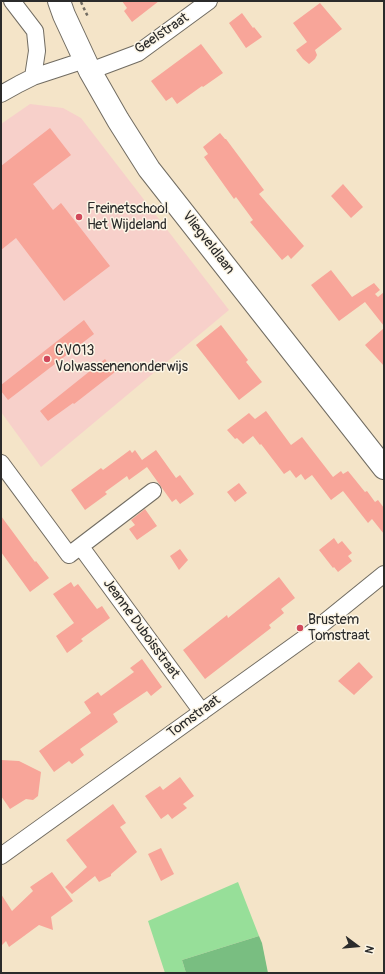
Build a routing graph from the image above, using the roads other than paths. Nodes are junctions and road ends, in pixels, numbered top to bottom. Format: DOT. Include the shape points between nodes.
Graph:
graph roads {
  1 [pos="12,1"];
  2 [pos="59,1"];
  3 [pos="209,1"];
  4 [pos="87,65"];
  5 [pos="33,77"];
  6 [pos="1,94"];
  7 [pos="1,463"];
  8 [pos="384,468"];
  9 [pos="153,491"];
  10 [pos="81,547"];
  11 [pos="384,574"];
  12 [pos="202,712"];
  13 [pos="3,851"];
  1 -- 5 [label="street" via="35,31 37,51"];
  2 -- 4 [label="main road, Vliegveldlaan"];
  3 -- 4 [label="street, Geelstraat" via="138,53"];
  4 -- 5 [label="street, Geelstraat"];
  4 -- 8 [label="main road, Vliegveldlaan" via="149,168"];
  5 -- 6 [label="street, Geelstraat"];
  7 -- 10 [label="street" via="69,555"];
  9 -- 10 [label="street"];
  10 -- 12 [label="street, Jeanne Duboisstraat"];
  11 -- 12 [label="street, Tomstraat" via="310,634"];
  12 -- 13 [label="street, Tomstraat"];
}
